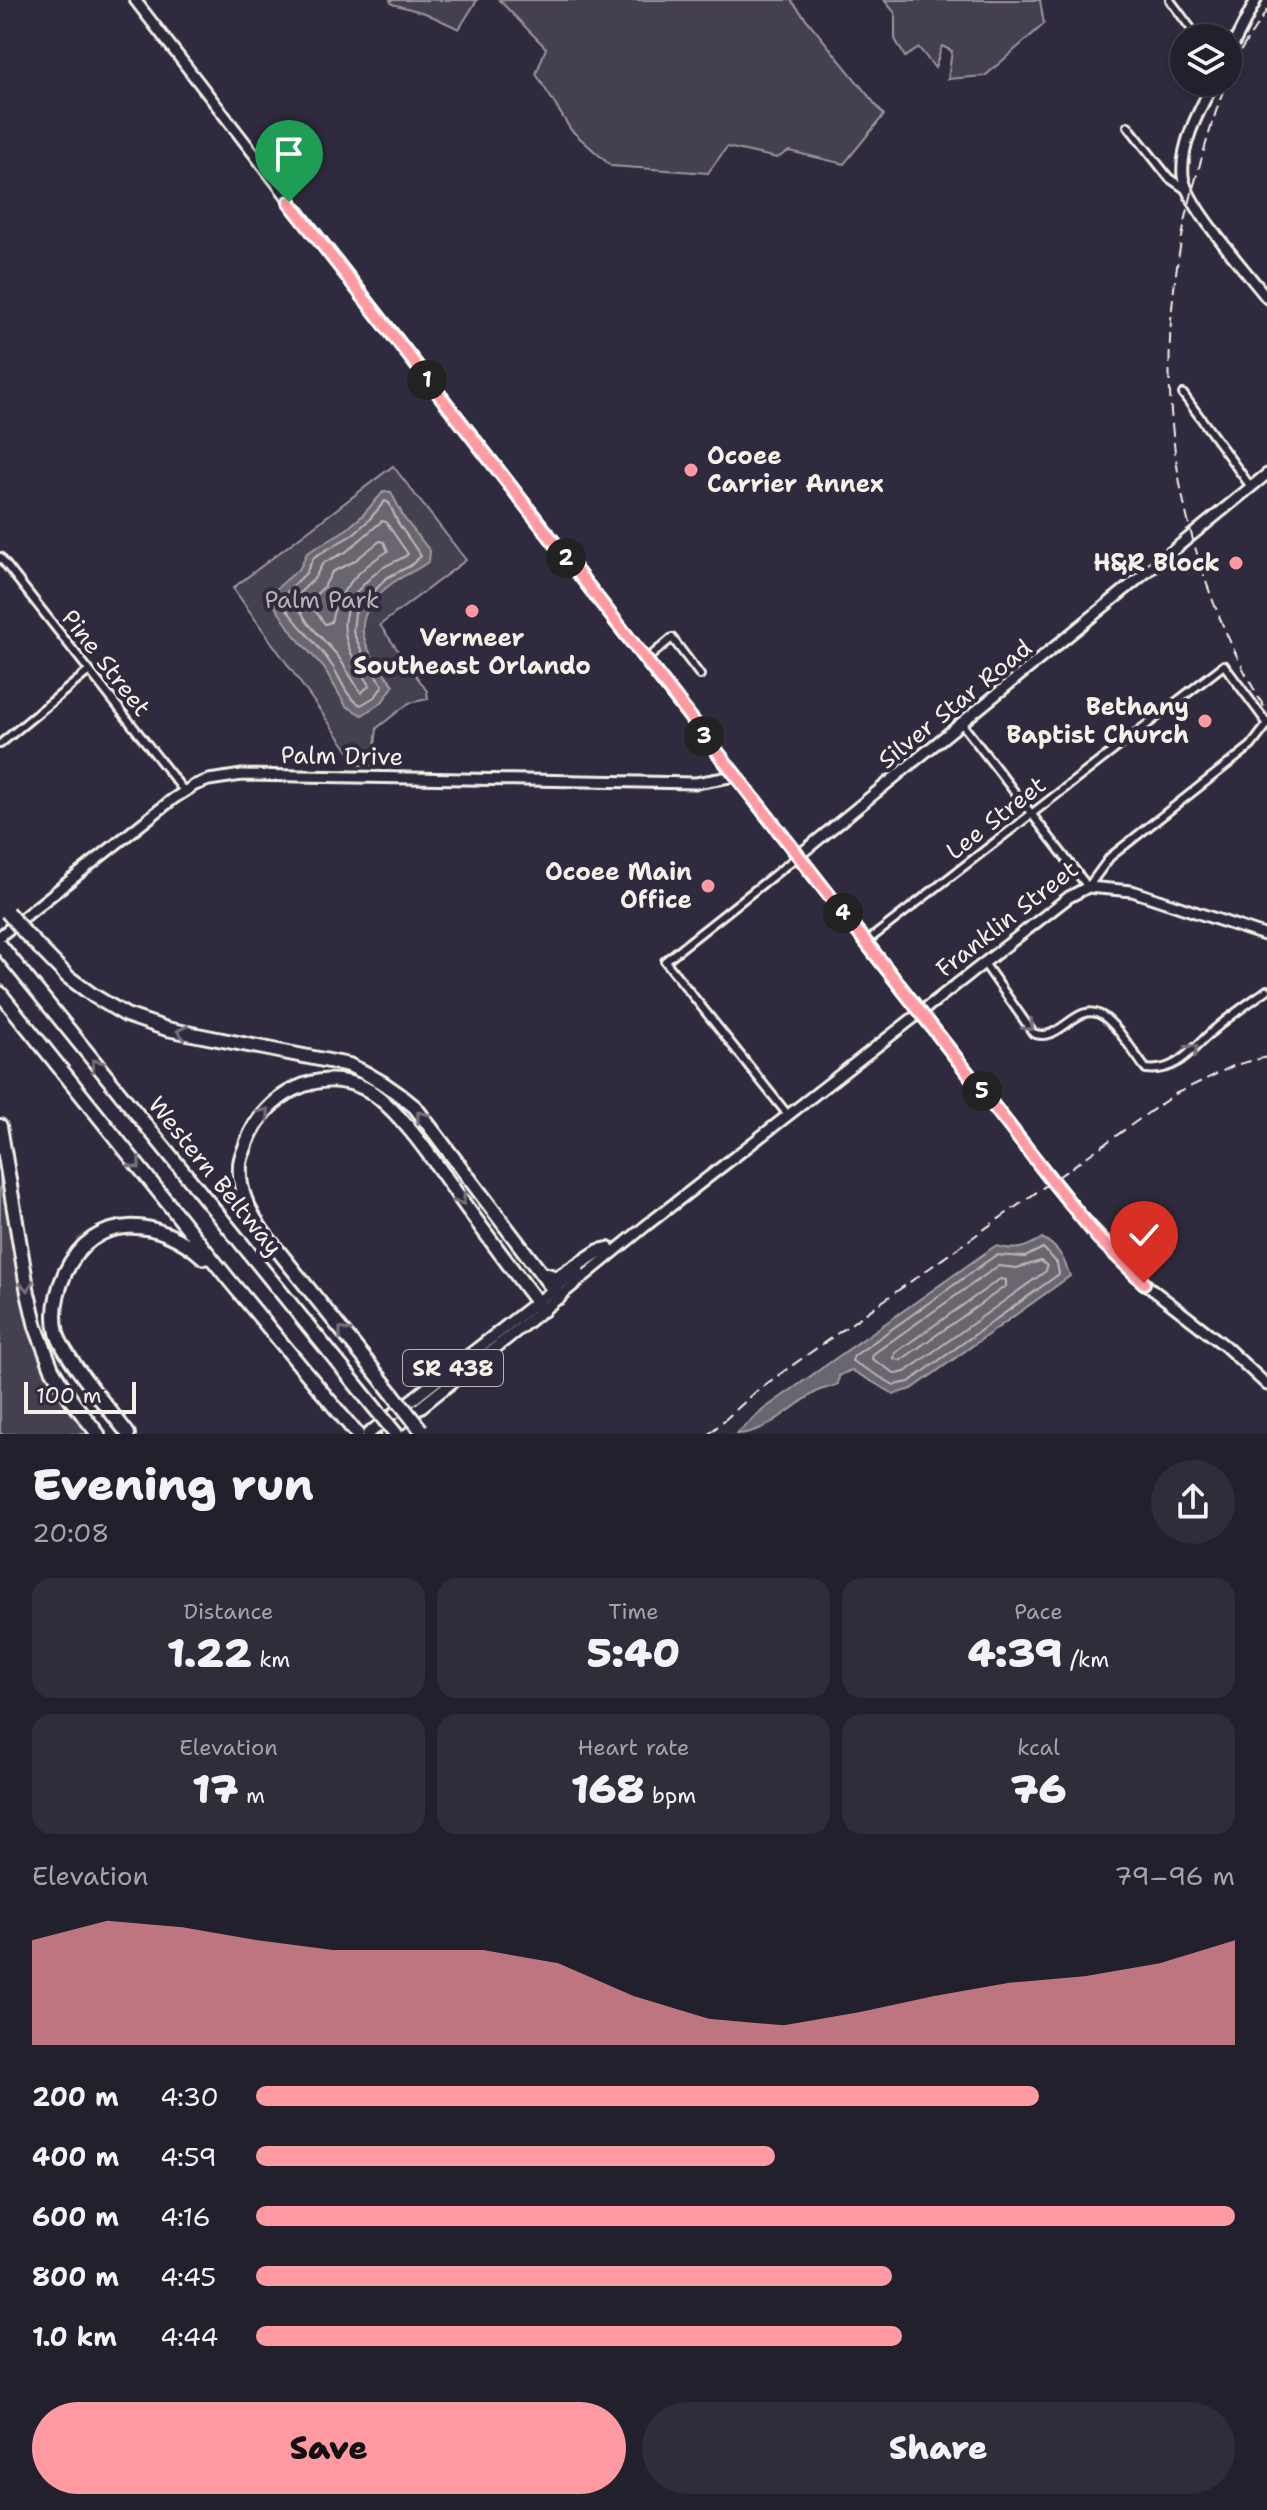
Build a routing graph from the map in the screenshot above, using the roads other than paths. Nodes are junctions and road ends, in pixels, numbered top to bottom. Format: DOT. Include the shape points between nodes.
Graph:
graph roads {
  1 [pos="135,0"];
  2 [pos="1170,0"];
  3 [pos="1256,0"];
  4 [pos="1188,24"];
  5 [pos="1242,28"];
  6 [pos="1207,96"];
  7 [pos="1128,126"];
  8 [pos="1185,189"];
  9 [pos="1267,298"];
  10 [pos="1183,394"];
  11 [pos="1267,474"];
  12 [pos="1251,487"];
  13 [pos="0,557"];
  14 [pos="646,660"];
  15 [pos="89,671"];
  16 [pos="700,675"];
  17 [pos="962,724"];
  18 [pos="1267,724"];
  19 [pos="0,744"];
  20 [pos="735,776"];
  21 [pos="184,791"];
  22 [pos="1031,814"];
  23 [pos="798,856"];
  24 [pos="1088,887"];
  25 [pos="3,908"];
  26 [pos="1267,936"];
  27 [pos="866,942"];
  28 [pos="1,943"];
  29 [pos="984,963"];
  30 [pos="1267,990"];
  31 [pos="0,993"];
  32 [pos="921,1013"];
  33 [pos="788,1115"];
  34 [pos="0,1126"];
  35 [pos="648,1224"];
  36 [pos="608,1249"];
  37 [pos="538,1271"];
  38 [pos="230,1281"];
  39 [pos="556,1293"];
  40 [pos="540,1306"];
  41 [pos="1267,1385"];
  42 [pos="354,1430"];
  43 [pos="422,1432"];
  44 [pos="98,1434"];
  45 [pos="128,1434"];
  46 [pos="368,1434"];
  47 [pos="387,1434"];
  48 [pos="396,1434"];
  1 -- 14 [label="main road"];
  2 -- 4 [label="street"];
  3 -- 5 [label="main road"];
  6 -- 8 [label="main road" via="1184,154"];
  7 -- 8 [label="street" via="1169,178"];
  8 -- 9 [label="main road"];
  10 -- 12 [label="street"];
  11 -- 12 [label="main road, Silver Star Road"];
  12 -- 17 [label="main road, Silver Star Road"];
  13 -- 15 [label="street, Pine Street"];
  14 -- 16 [label="street" via="672,638"];
  14 -- 20 [label="main road"];
  15 -- 19 [label="street"];
  15 -- 21 [label="street, Pine Street"];
  17 -- 22 [label="street"];
  17 -- 23 [label="main road, Silver Star Road"];
  18 -- 22 [label="street, Lee Street" via="1224,665"];
  18 -- 24 [label="street, Franklin Street" via="1251,746 1110,857"];
  20 -- 21 [label="main road, Palm Drive" via="696,783 242,775"];
  20 -- 23 [label="main road"];
  21 -- 28 [label="main road, Palm Drive"];
  22 -- 24 [label="street"];
  22 -- 27 [label="street, Lee Street"];
  23 -- 27 [label="main road"];
  23 -- 33 [label="street, Silver Star Road" via="665,961"];
  24 -- 26 [label="main road" via="1132,891"];
  24 -- 29 [label="main road, Franklin Street"];
  37 -- 25 [label="highway, one-way, bridge" via="415,1107 394,1089 349,1065 167,1029 126,1015 68,977"];
  27 -- 32 [label="main road"];
  48 -- 28 [label="highway, Western Beltway, one-way, bridge"];
  29 -- 30 [label="street, one-way" via="1033,1033 1049,1036 1093,1012 1146,1069 1159,1071 1174,1065"];
  29 -- 32 [label="main road, Franklin Street"];
  31 -- 38 [label="highway, one-way"];
  32 -- 33 [label="main road, Franklin Street / SR 438"];
  32 -- 41 [label="main road" via="1098,1238"];
  33 -- 35 [label="main road, Franklin Street / SR 438"];
  34 -- 44 [label="highway, one-way" via="36,1327 52,1369"];
  35 -- 36 [label="main road, Franklin Street / SR 438"];
  35 -- 39 [label="main road, Franklin Street / SR 438"];
  36 -- 37 [label="highway" via="557,1278"];
  36 -- 39 [label="main road, Franklin Street / SR 438"];
  37 -- 39 [label="highway"];
  38 -- 42 [label="highway"];
  38 -- 45 [label="highway" via="193,1248 144,1226 115,1227 87,1242 72,1259 59,1287 57,1335"];
  39 -- 40 [label="main road, Franklin Street / SR 438"];
  43 -- 40 [label="highway, one-way, bridge" via="246,1206 239,1162 252,1129 275,1100 320,1079 365,1089 383,1102"];
  40 -- 46 [label="main road, Franklin Street / SR 438"];
  40 -- 47 [label="main road, Franklin Street / SR 438"];
}
